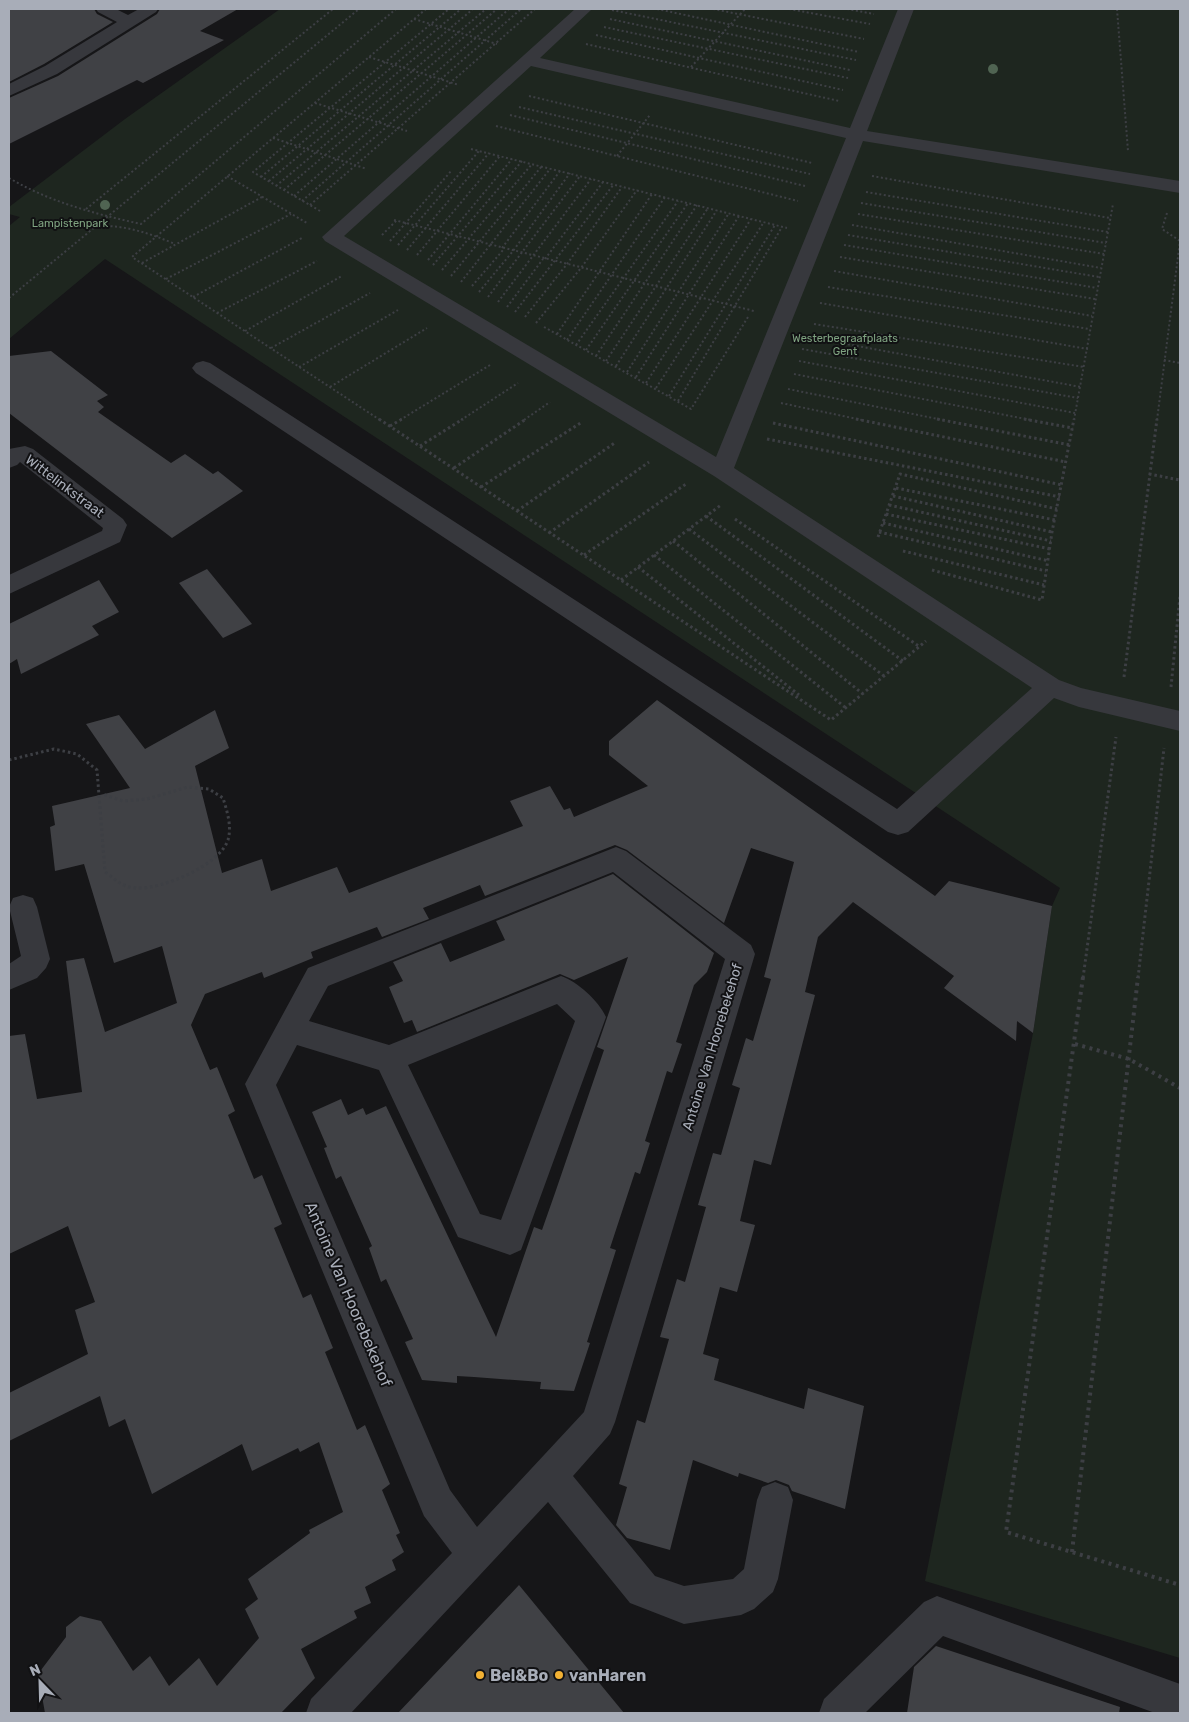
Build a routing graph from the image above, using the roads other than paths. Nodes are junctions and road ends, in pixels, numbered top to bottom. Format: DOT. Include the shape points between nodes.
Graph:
graph roads {
  1 [pos="104,9"];
  2 [pos="150,9"];
  3 [pos="906,9"];
  4 [pos="571,21"];
  5 [pos="128,22"];
  6 [pos="530,57"];
  7 [pos="9,90"];
  8 [pos="856,134"];
  9 [pos="1180,187"];
  10 [pos="204,368"];
  11 [pos="9,460"];
  12 [pos="718,468"];
  13 [pos="9,585"];
  14 [pos="1050,687"];
  15 [pos="1174,719"];
  16 [pos="23,907"];
  17 [pos="9,977"];
  18 [pos="290,1029"];
  19 [pos="389,1059"];
  20 [pos="549,1475"];
  21 [pos="775,1500"];
  22 [pos="476,1555"];
  23 [pos="1180,1703"];
  24 [pos="325,1713"];
  25 [pos="838,1713"];
  1 -- 5 [label="street"];
  2 -- 5 [label="street"];
  3 -- 8 [label="street"];
  4 -- 6 [label="street"];
  5 -- 7 [label="street" via="51,70"];
  6 -- 8 [label="street"];
  6 -- 12 [label="street" via="335,234 371,260"];
  8 -- 9 [label="street"];
  8 -- 12 [label="street" via="740,425"];
  10 -- 14 [label="street" via="898,824"];
  11 -- 13 [label="street, Wittelinkstraat" via="25,454 115,525 112,536"];
  12 -- 14 [label="street"];
  14 -- 15 [label="street"];
  16 -- 17 [label="street" via="36,959 27,969"];
  18 -- 19 [label="street"];
  18 -- 20 [label="street, Antoine Van Hoorebekehof" via="318,977 616,859 740,954 598,1422"];
  18 -- 22 [label="street, Antoine Van Hoorebekehof" via="260,1084 437,1503"];
  19 -- 19 [label="street" via="469,1226 510,1239 591,1017 561,989"];
  20 -- 21 [label="street" via="643,1590 684,1605 741,1596 760,1579"];
  20 -- 22 [label="street, Antoine Van Hoorebekehof"];
  22 -- 24 [label="street, Antoine Van Hoorebekehof"];
  23 -- 25 [label="street" via="937,1615"];
}
